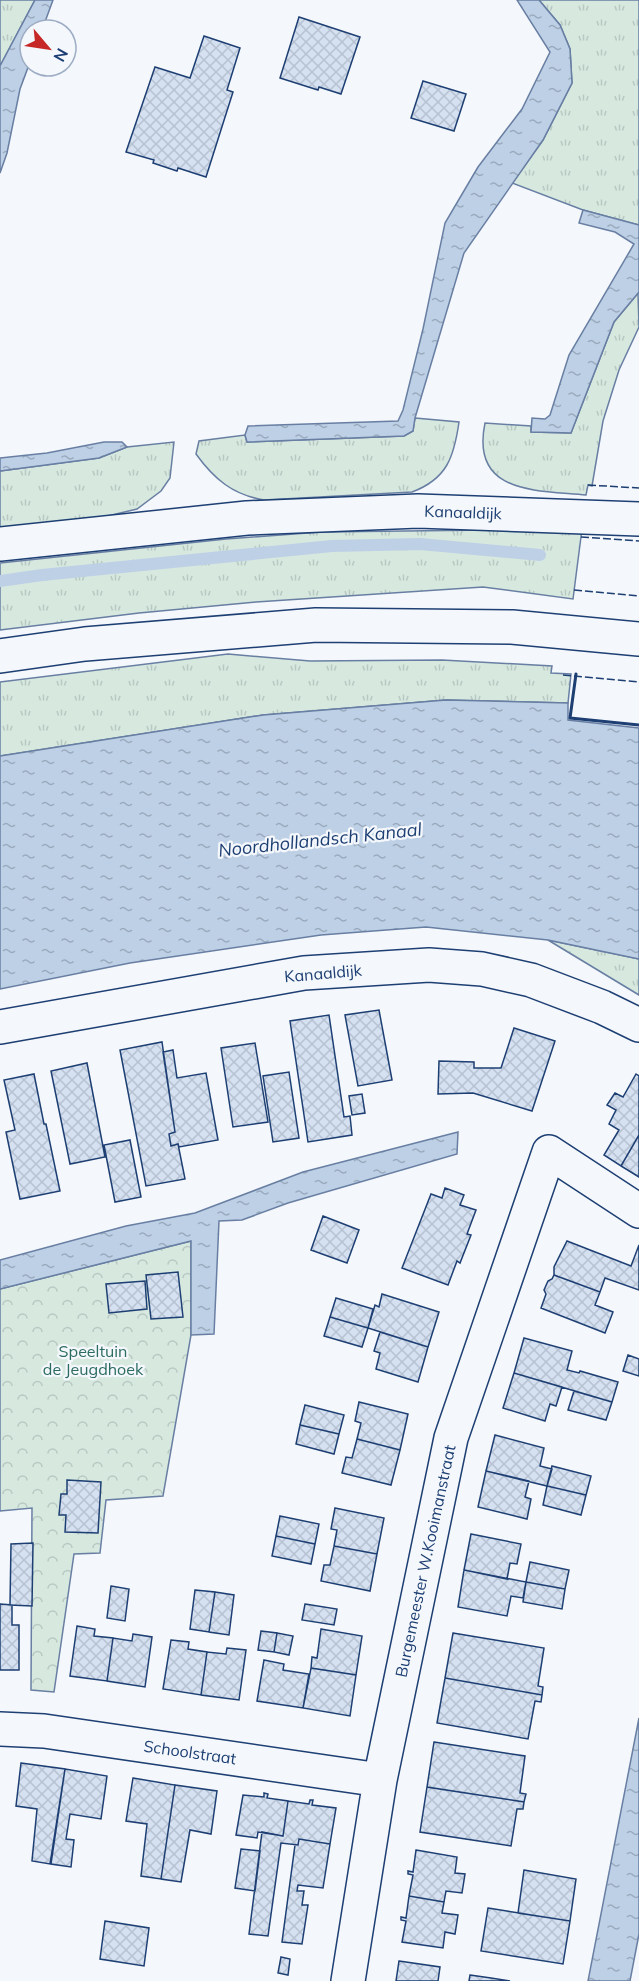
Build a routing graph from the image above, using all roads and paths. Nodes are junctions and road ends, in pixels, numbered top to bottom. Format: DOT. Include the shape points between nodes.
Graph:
graph roads {
  1 [pos="639,519"];
  2 [pos="0,544"];
  3 [pos="639,639"];
  4 [pos="0,656"];
  5 [pos="639,1025"];
  6 [pos="0,1027"];
  7 [pos="639,1211"];
  8 [pos="0,1729"];
  9 [pos="380,1780"];
  10 [pos="348,1981"];
  1 -- 2 [label="street, Kanaaldijk" via="418,511 247,518"];
  3 -- 4 [label="street" via="512,627 316,625 86,644"];
  5 -- 6 [label="street, Kanaaldijk" via="531,980 482,969 429,965 304,973"];
  7 -- 9 [label="street, Burgemeester W.Kooimanstraat" via="549,1152 451,1438"];
  8 -- 9 [label="street, Schoolstraat" via="44,1731"];
  9 -- 10 [label="street, Burgemeester W.Kooimanstraat"];
}
